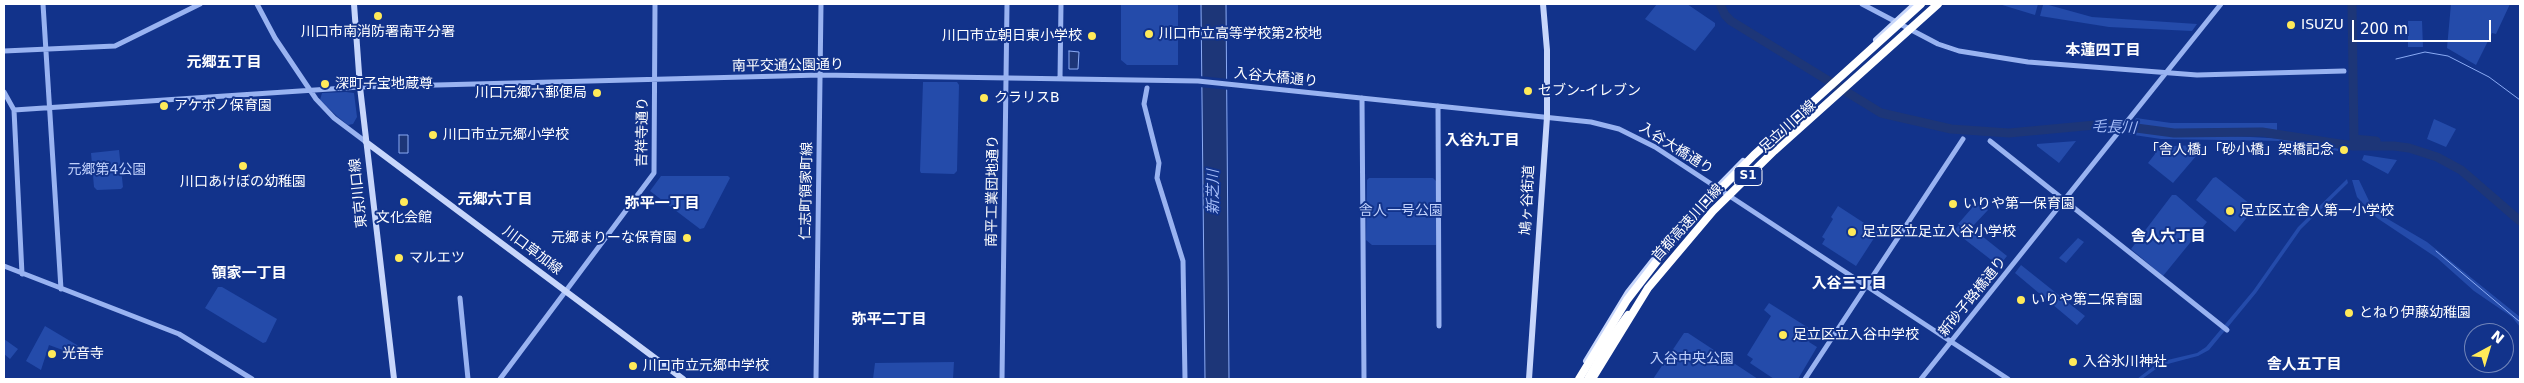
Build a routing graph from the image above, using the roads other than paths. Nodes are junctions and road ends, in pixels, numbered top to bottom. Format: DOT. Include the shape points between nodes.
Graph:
graph roads {
  1 [pos="43,4"];
  2 [pos="200,4"];
  3 [pos="256,4"];
  4 [pos="354,4"];
  5 [pos="655,4"];
  6 [pos="821,4"];
  7 [pos="1007,4"];
  8 [pos="1061,4"];
  9 [pos="1543,4"];
  10 [pos="1862,4"];
  11 [pos="1915,4"];
  12 [pos="1921,4"];
  13 [pos="1932,4"];
  14 [pos="1938,4"];
  15 [pos="1943,4"];
  16 [pos="2222,4"];
  17 [pos="1896,21"];
  18 [pos="1913,31"];
  19 [pos="46,48"];
  20 [pos="4,50"];
  21 [pos="2344,70"];
  22 [pos="2165,74"];
  23 [pos="820,75"];
  24 [pos="1855,77"];
  25 [pos="1006,78"];
  26 [pos="655,79"];
  27 [pos="1060,79"];
  28 [pos="1216,83"];
  29 [pos="360,87"];
  30 [pos="1147,88"];
  31 [pos="310,90"];
  32 [pos="4,92"];
  33 [pos="1362,98"];
  34 [pos="1438,106"];
  35 [pos="49,107"];
  36 [pos="14,110"];
  37 [pos="1546,117"];
  38 [pos="1790,122"];
  39 [pos="1963,139"];
  40 [pos="1990,141"];
  41 [pos="366,142"];
  42 [pos="1716,187"];
  43 [pos="1731,196"];
  44 [pos="2064,201"];
  45 [pos="4,266"];
  46 [pos="22,274"];
  47 [pos="1867,286"];
  48 [pos="60,289"];
  49 [pos="566,292"];
  50 [pos="460,298"];
  51 [pos="1636,305"];
  52 [pos="1439,326"];
  53 [pos="2227,330"];
  54 [pos="1951,342"];
  55 [pos="252,379"];
  56 [pos="394,379"];
  57 [pos="468,379"];
  58 [pos="500,379"];
  59 [pos="683,379"];
  60 [pos="816,379"];
  61 [pos="1002,379"];
  62 [pos="1185,379"];
  63 [pos="1364,379"];
  64 [pos="1529,379"];
  65 [pos="1577,379"];
  66 [pos="1583,379"];
  67 [pos="1588,379"];
  68 [pos="1594,379"];
  69 [pos="1805,379"];
  70 [pos="1920,379"];
  71 [pos="2008,379"];
  1 -- 19 [label="street"];
  2 -- 19 [label="street" via="115,46"];
  3 -- 31 [label="street"];
  4 -- 29 [label="main road, 東京川口線"];
  5 -- 26 [label="street, 吉祥寺通り"];
  6 -- 23 [label="street, 仁志町領家町線"];
  7 -- 25 [label="street, 南平工業団地通り"];
  8 -- 27 [label="street"];
  9 -- 37 [label="main road, 鳩ヶ谷街道" via="1547,50"];
  10 -- 17 [label="street"];
  11 -- 17 [label="main road, 足立川口線"];
  12 -- 38 [label="highway, 首都高速川口線 / S1, bridge"];
  13 -- 24 [label="highway, bridge"];
  14 -- 24 [label="highway, 首都高速川口線 / S1, bridge"];
  15 -- 18 [label="main road, 足立川口線"];
  16 -- 22 [label="street, 新砂子路橋通り"];
  17 -- 18 [label="street"];
  17 -- 42 [label="main road, 足立川口線"];
  18 -- 22 [label="street" via="1938,44 1978,55"];
  18 -- 43 [label="main road, 足立川口線"];
  19 -- 20 [label="street"];
  19 -- 35 [label="street"];
  21 -- 22 [label="street" via="2197,76"];
  22 -- 44 [label="street, 新砂子路橋通り"];
  23 -- 25 [label="street, 南平交通公園通り"];
  23 -- 26 [label="street, 南平交通公園通り"];
  23 -- 60 [label="street, 仁志町領家町線"];
  24 -- 51 [label="highway, 首都高速川口線 / S1, bridge" via="1713,210 1666,264"];
  25 -- 27 [label="street, 南平交通公園通り"];
  25 -- 61 [label="street, 南平工業団地通り"];
  26 -- 29 [label="street, 南平交通公園通り"];
  26 -- 49 [label="street, 吉祥寺通り" via="654,173"];
  27 -- 28 [label="street, 南平交通公園通り"];
  28 -- 33 [label="street, 入谷大橋通り"];
  29 -- 31 [label="street, 南平交通公園通り"];
  29 -- 41 [label="main road, 東京川口線"];
  30 -- 62 [label="street" via="1144,104 1159,163 1157,178 1183,261"];
  31 -- 35 [label="street, 南平交通公園通り"];
  31 -- 41 [label="street" via="334,118"];
  32 -- 36 [label="street"];
  33 -- 34 [label="street, 入谷大橋通り"];
  33 -- 63 [label="street"];
  34 -- 37 [label="street, 入谷大橋通り"];
  34 -- 52 [label="street"];
  35 -- 36 [label="street, 南平交通公園通り"];
  35 -- 48 [label="street"];
  36 -- 46 [label="street"];
  37 -- 42 [label="street, 入谷大橋通り" via="1598,123 1633,134"];
  37 -- 64 [label="main road, 鳩ヶ谷街道"];
  38 -- 65 [label="highway, 首都高速川口線 / S1, bridge" via="1723,185 1677,235 1627,300"];
  38 -- 66 [label="highway, bridge" via="1680,237 1634,298"];
  39 -- 47 [label="street"];
  40 -- 44 [label="street"];
  41 -- 49 [label="main road, 川口草加線"];
  41 -- 56 [label="main road, 東京川口線"];
  42 -- 43 [label="street, 入谷大橋通り"];
  42 -- 65 [label="main road, 足立川口線" via="1628,292"];
  43 -- 47 [label="street, 入谷大橋通り"];
  43 -- 68 [label="main road, 足立川口線" via="1648,293"];
  44 -- 53 [label="street"];
  44 -- 54 [label="street, 新砂子路橋通り"];
  45 -- 46 [label="street"];
  46 -- 48 [label="street"];
  47 -- 54 [label="street, 入谷大橋通り"];
  47 -- 69 [label="street"];
  48 -- 55 [label="street" via="179,334"];
  49 -- 58 [label="street, 吉祥寺通り"];
  49 -- 59 [label="main road, 川口草加線"];
  50 -- 57 [label="street"];
  51 -- 67 [label="highway, bridge" via="1612,337"];
  51 -- 68 [label="highway, 首都高速川口線 / S1, bridge"];
  54 -- 70 [label="street, 新砂子路橋通り"];
  54 -- 71 [label="street, 入谷大橋通り"];
}
